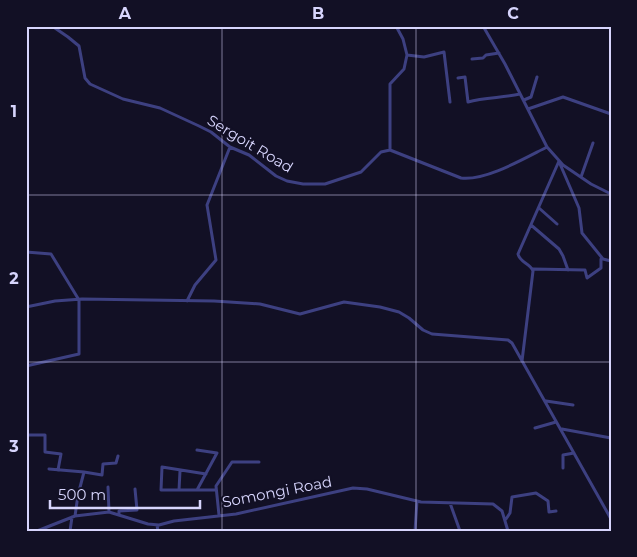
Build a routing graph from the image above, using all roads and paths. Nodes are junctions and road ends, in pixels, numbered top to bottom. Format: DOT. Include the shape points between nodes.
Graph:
graph roads {
  1 [pos="52,26"];
  2 [pos="396,26"];
  3 [pos="483,26"];
  4 [pos="498,53"];
  5 [pos="407,55"];
  6 [pos="472,59"];
  7 [pos="537,77"];
  8 [pos="458,78"];
  9 [pos="520,94"];
  10 [pos="524,100"];
  11 [pos="450,102"];
  12 [pos="528,109"];
  13 [pos="611,114"];
  14 [pos="593,143"];
  15 [pos="230,147"];
  16 [pos="547,147"];
  17 [pos="390,150"];
  18 [pos="559,161"];
  19 [pos="581,177"];
  20 [pos="611,194"];
  21 [pos="539,208"];
  22 [pos="557,224"];
  23 [pos="531,225"];
  24 [pos="26,252"];
  25 [pos="602,258"];
  26 [pos="611,261"];
  27 [pos="533,269"];
  28 [pos="568,270"];
  29 [pos="79,300"];
  30 [pos="187,301"];
  31 [pos="26,307"];
  32 [pos="522,362"];
  33 [pos="26,366"];
  34 [pos="545,401"];
  35 [pos="573,405"];
  36 [pos="557,421"];
  37 [pos="535,428"];
  38 [pos="561,429"];
  39 [pos="26,435"];
  40 [pos="611,438"];
  41 [pos="197,450"];
  42 [pos="574,453"];
  43 [pos="118,456"];
  44 [pos="259,462"];
  45 [pos="563,468"];
  46 [pos="49,469"];
  47 [pos="58,470"];
  48 [pos="180,470"];
  49 [pos="84,472"];
  50 [pos="206,474"];
  51 [pos="108,487"];
  52 [pos="135,489"];
  53 [pos="179,490"];
  54 [pos="198,490"];
  55 [pos="216,490"];
  56 [pos="417,501"];
  57 [pos="450,503"];
  58 [pos="556,511"];
  59 [pos="109,512"];
  60 [pos="119,514"];
  61 [pos="73,516"];
  62 [pos="219,516"];
  63 [pos="505,519"];
  64 [pos="611,519"];
  65 [pos="157,525"];
  66 [pos="36,531"];
  67 [pos="70,531"];
  68 [pos="158,531"];
  69 [pos="416,531"];
  70 [pos="460,531"];
  71 [pos="508,531"];
  1 -- 15 [label="street, Sergoit Road" via="79,46 84,78 90,84 168,111 211,132"];
  2 -- 5 [label="street"];
  3 -- 4 [label="street"];
  4 -- 6 [label="street"];
  4 -- 9 [label="street"];
  5 -- 11 [label="street" via="424,57 444,52"];
  5 -- 17 [label="street" via="404,69 390,84"];
  7 -- 10 [label="street" via="531,98"];
  8 -- 9 [label="street" via="465,77 468,102"];
  9 -- 10 [label="street"];
  10 -- 12 [label="street"];
  12 -- 13 [label="street" via="563,97"];
  12 -- 16 [label="street"];
  14 -- 19 [label="street"];
  15 -- 17 [label="street, Sergoit Road" via="250,155 280,178 313,185 358,174 381,152"];
  15 -- 30 [label="street" via="207,205 216,260 195,285"];
  16 -- 17 [label="street" via="506,168 466,179"];
  16 -- 18 [label="street"];
  18 -- 19 [label="street"];
  18 -- 21 [label="street"];
  18 -- 25 [label="street" via="579,208 582,232"];
  19 -- 20 [label="street"];
  21 -- 22 [label="street"];
  21 -- 23 [label="street"];
  23 -- 27 [label="street" via="518,257"];
  23 -- 28 [label="street" via="559,249"];
  24 -- 29 [label="street" via="51,254"];
  25 -- 26 [label="street"];
  25 -- 28 [label="street" via="601,268 590,278 587,278 585,270"];
  27 -- 28 [label="street"];
  27 -- 32 [label="street"];
  29 -- 30 [label="street"];
  29 -- 31 [label="street"];
  29 -- 33 [label="street" via="80,354"];
  30 -- 32 [label="street" via="260,304 300,314 341,302 364,304 398,312 432,334 508,340"];
  32 -- 34 [label="street"];
  34 -- 35 [label="street"];
  34 -- 36 [label="street"];
  36 -- 37 [label="street"];
  36 -- 38 [label="street"];
  38 -- 40 [label="street"];
  38 -- 42 [label="street"];
  39 -- 47 [label="street" via="45,435 44,452 61,454"];
  41 -- 50 [label="street" via="217,453"];
  42 -- 45 [label="street" via="563,455"];
  42 -- 64 [label="street"];
  43 -- 49 [label="street" via="116,463 103,464 102,475"];
  44 -- 55 [label="street" via="232,462"];
  46 -- 47 [label="street"];
  47 -- 49 [label="street"];
  48 -- 50 [label="street"];
  48 -- 53 [label="street"];
  48 -- 53 [label="street" via="162,467 161,490"];
  49 -- 61 [label="street"];
  50 -- 54 [label="street"];
  51 -- 59 [label="street"];
  52 -- 60 [label="street" via="137,510 119,511"];
  53 -- 54 [label="street"];
  54 -- 55 [label="street"];
  55 -- 62 [label="street"];
  56 -- 57 [label="street, Somongi Road"];
  56 -- 62 [label="street, Somongi Road" via="353,488"];
  56 -- 69 [label="street"];
  57 -- 63 [label="street, Somongi Road" via="493,504 502,511"];
  57 -- 70 [label="street"];
  58 -- 63 [label="street" via="549,512 548,501 536,493 512,498 510,513"];
  59 -- 60 [label="street, Somongi Road"];
  59 -- 61 [label="street, Somongi Road"];
  60 -- 65 [label="street, Somongi Road"];
  61 -- 66 [label="street, Somongi Road"];
  61 -- 67 [label="street"];
  62 -- 65 [label="street, Somongi Road"];
  63 -- 71 [label="street"];
  65 -- 68 [label="street"];
}
